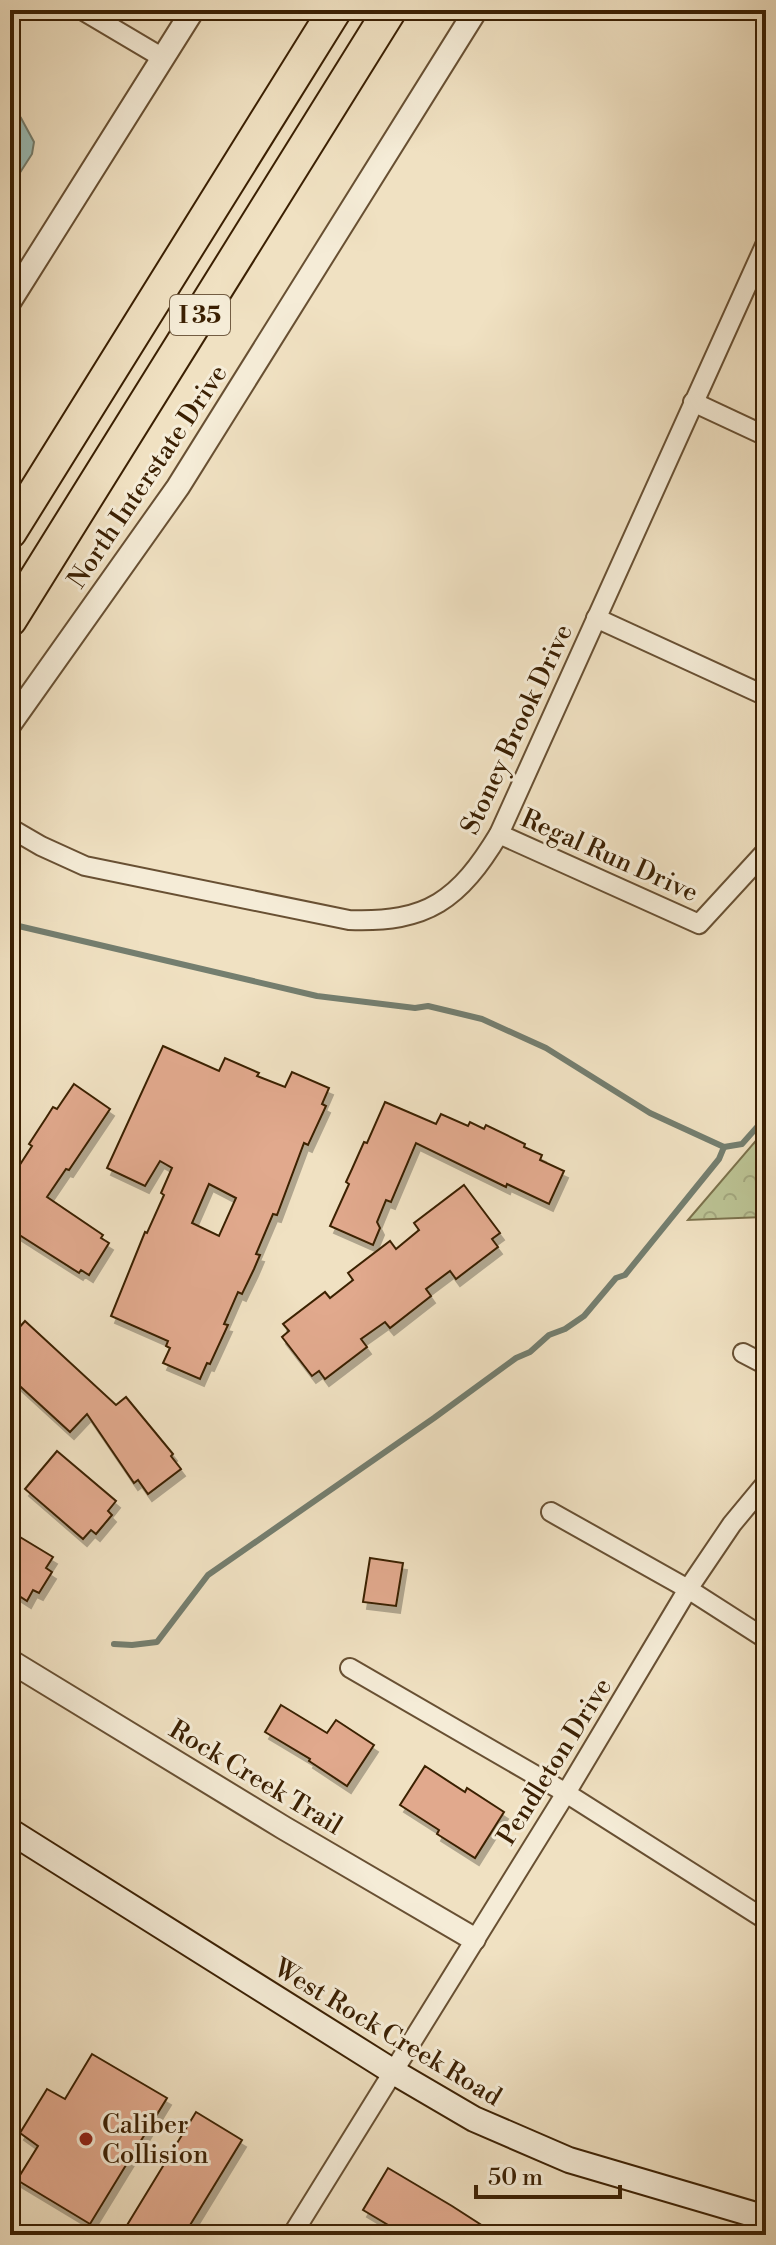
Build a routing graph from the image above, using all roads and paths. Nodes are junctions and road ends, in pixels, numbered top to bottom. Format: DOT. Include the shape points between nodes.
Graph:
graph roads {
  1 [pos="82,10"];
  2 [pos="193,10"];
  3 [pos="335,10"];
  4 [pos="390,10"];
  5 [pos="476,10"];
  6 [pos="163,58"];
  7 [pos="766,243"];
  8 [pos="10,301"];
  9 [pos="693,402"];
  10 [pos="766,436"];
  11 [pos="10,532"];
  12 [pos="596,618"];
  13 [pos="10,620"];
  14 [pos="766,696"];
  15 [pos="10,724"];
  16 [pos="10,828"];
  17 [pos="499,834"];
  18 [pos="766,851"];
  19 [pos="743,1353"];
  20 [pos="766,1365"];
  21 [pos="766,1483"];
  22 [pos="551,1512"];
  23 [pos="688,1589"];
  24 [pos="766,1639"];
  25 [pos="18,1666"];
  26 [pos="350,1668"];
  27 [pos="566,1793"];
  28 [pos="10,1831"];
  29 [pos="766,1920"];
  30 [pos="474,1939"];
  31 [pos="392,2071"];
  32 [pos="766,2218"];
  33 [pos="292,2235"];
  1 -- 6 [label="street"];
  2 -- 6 [label="street"];
  3 -- 11 [label="highway, I 35"];
  4 -- 13 [label="highway, I 35"];
  5 -- 15 [label="street, North Interstate Drive" via="178,487"];
  6 -- 8 [label="street"];
  7 -- 9 [label="street, Stoney Brook Drive"];
  9 -- 10 [label="street"];
  9 -- 12 [label="street, Stoney Brook Drive"];
  12 -- 14 [label="street"];
  12 -- 17 [label="street, Stoney Brook Drive"];
  16 -- 17 [label="street, Stoney Brook Drive" via="85,866 307,913 376,921 416,914 439,902 473,873"];
  17 -- 18 [label="street, Regal Run Drive" via="699,924"];
  19 -- 20 [label="street"];
  21 -- 23 [label="street, Pendleton Drive"];
  22 -- 23 [label="street"];
  23 -- 24 [label="street"];
  23 -- 27 [label="street, Pendleton Drive"];
  25 -- 30 [label="street, Rock Creek Trail"];
  26 -- 27 [label="street"];
  27 -- 29 [label="street"];
  27 -- 30 [label="street, Pendleton Drive"];
  28 -- 31 [label="main road, West Rock Creek Road"];
  30 -- 31 [label="street, Pendleton Drive"];
  31 -- 32 [label="main road, West Rock Creek Road" via="474,2119 569,2160"];
  31 -- 33 [label="street, Pendleton Drive"];
}
